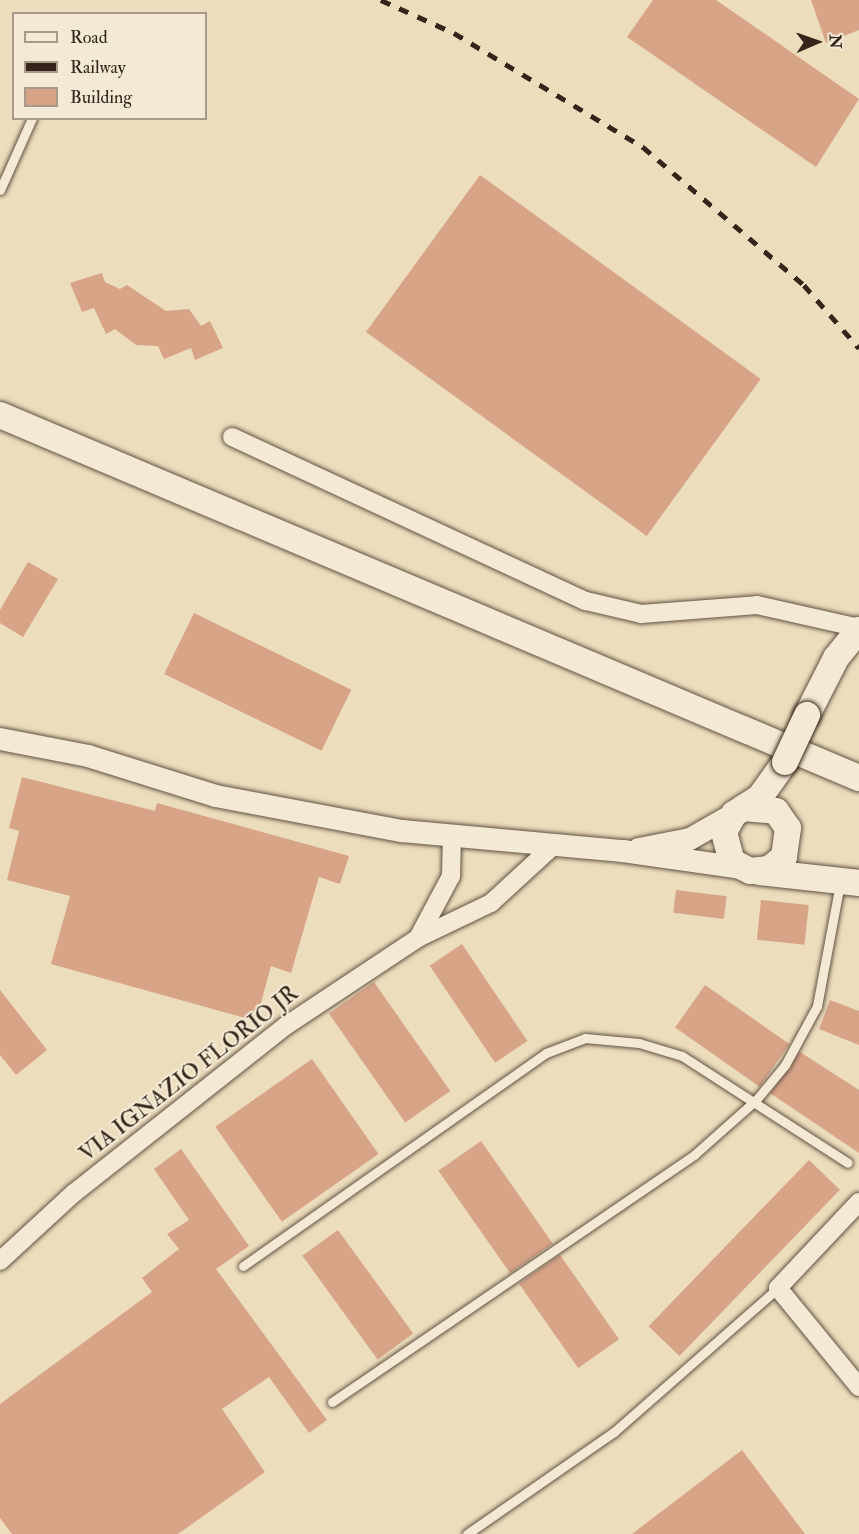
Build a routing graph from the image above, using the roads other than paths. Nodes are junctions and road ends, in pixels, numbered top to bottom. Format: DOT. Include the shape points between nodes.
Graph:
graph roads {
  1 [pos="31,120"];
  2 [pos="0,190"];
  3 [pos="0,415"];
  4 [pos="232,437"];
  5 [pos="859,629"];
  6 [pos="3,734"];
  7 [pos="785,762"];
  8 [pos="859,778"];
  9 [pos="738,811"];
  10 [pos="787,829"];
  11 [pos="452,836"];
  12 [pos="553,846"];
  13 [pos="623,851"];
  14 [pos="750,870"];
  15 [pos="850,882"];
  16 [pos="418,938"];
  17 [pos="756,1100"];
  18 [pos="848,1163"];
  19 [pos="859,1202"];
  20 [pos="0,1261"];
  21 [pos="243,1266"];
  22 [pos="778,1288"];
  23 [pos="859,1387"];
  24 [pos="332,1402"];
  25 [pos="467,1534"];
  1 -- 2 [label="lane"];
  3 -- 8 [label="main road"];
  4 -- 5 [label="street" via="586,601 641,614 757,606"];
  5 -- 7 [label="main road, bridge" via="836,658"];
  6 -- 11 [label="street" via="216,796"];
  7 -- 9 [label="main road" via="760,797"];
  7 -- 10 [label="main road"];
  9 -- 10 [label="main road" via="765,807"];
  9 -- 13 [label="street" via="690,839"];
  9 -- 14 [label="main road" via="723,843"];
  10 -- 14 [label="main road" via="784,857"];
  10 -- 15 [label="main road" via="811,863"];
  11 -- 12 [label="street"];
  11 -- 16 [label="street" via="451,876"];
  12 -- 13 [label="street"];
  12 -- 16 [label="street, VIA IGNAZIO FLORIO JR" via="491,903"];
  13 -- 14 [label="street"];
  14 -- 15 [label="main road"];
  15 -- 17 [label="lane" via="817,1006 804,1036"];
  16 -- 20 [label="street, VIA IGNAZIO FLORIO JR" via="287,1025 74,1193"];
  17 -- 18 [label="lane"];
  17 -- 21 [label="lane" via="698,1064 639,1043 595,1038 563,1044"];
  17 -- 24 [label="lane" via="694,1155"];
  19 -- 22 [label="street"];
  22 -- 23 [label="street"];
  22 -- 25 [label="lane" via="614,1432"];
}
